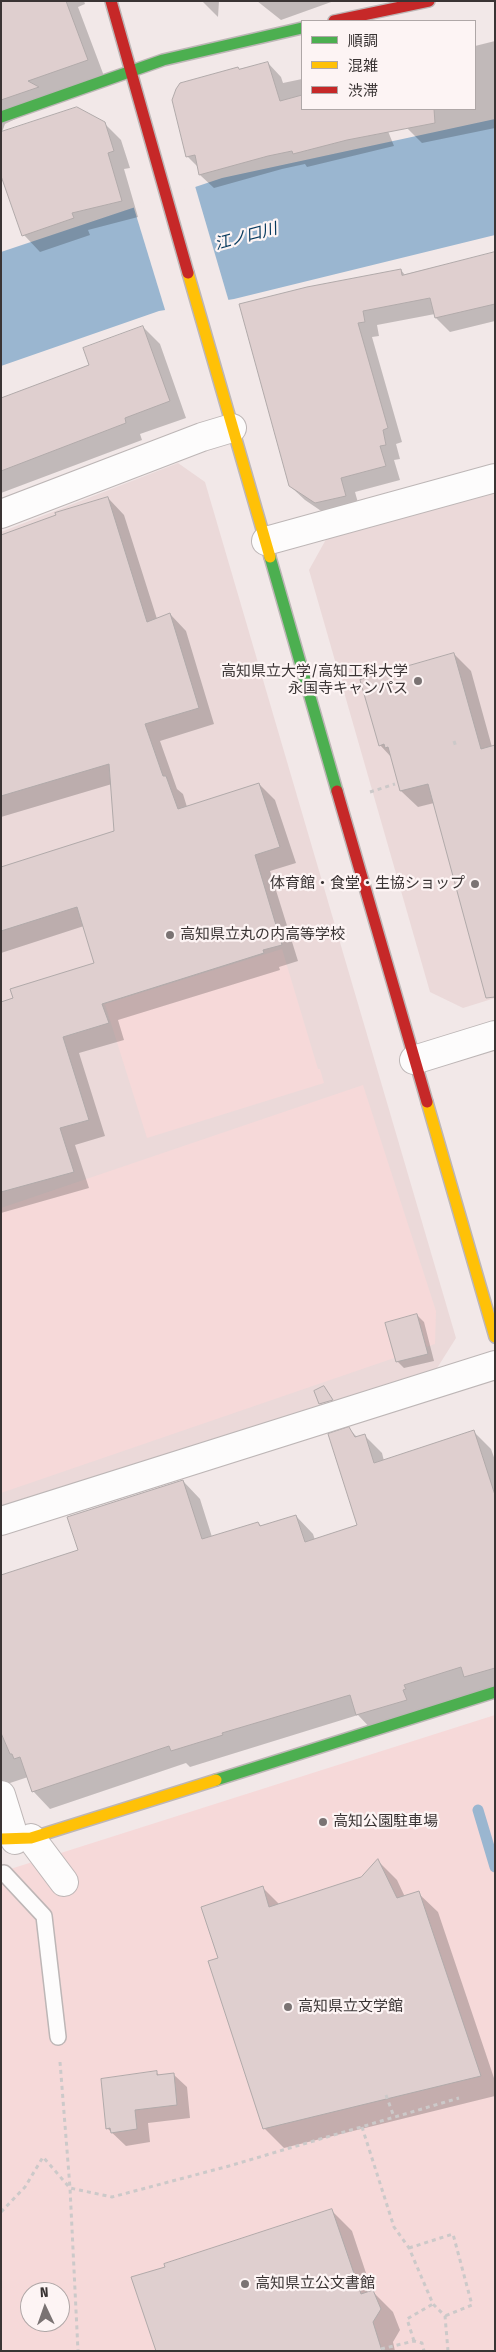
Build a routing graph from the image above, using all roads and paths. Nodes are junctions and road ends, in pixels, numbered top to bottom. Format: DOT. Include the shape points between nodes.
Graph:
graph roads {
  1 [pos="112,1"];
  2 [pos="429,1"];
  3 [pos="339,20"];
  4 [pos="301,28"];
  5 [pos="132,70"];
  6 [pos="1,117"];
  7 [pos="232,428"];
  8 [pos="495,478"];
  9 [pos="1,514"];
  10 [pos="266,541"];
  11 [pos="454,741"];
  12 [pos="456,747"];
  13 [pos="395,784"];
  14 [pos="367,793"];
  15 [pos="495,1035"];
  16 [pos="414,1060"];
  17 [pos="495,1337"];
  18 [pos="495,1365"];
  19 [pos="1,1521"];
  20 [pos="495,1692"];
  21 [pos="1,1795"];
  22 [pos="16,1839"];
  23 [pos="4,1873"];
  24 [pos="64,1882"];
  25 [pos="58,2037"];
  26 [pos="386,2096"];
  27 [pos="459,2098"];
  28 [pos="394,2117"];
  29 [pos="362,2127"];
  30 [pos="70,2188"];
  31 [pos="1,2212"];
  32 [pos="409,2248"];
  33 [pos="433,2304"];
  34 [pos="444,2316"];
  35 [pos="414,2341"];
  36 [pos="78,2351"];
  37 [pos="383,2351"];
  38 [pos="424,2351"];
  39 [pos="448,2351"];
  1 -- 5 [label="street"];
  2 -- 3 [label="street"];
  4 -- 5 [label="street" via="213,46"];
  5 -- 6 [label="street"];
  5 -- 7 [label="street" via="142,116"];
  7 -- 9 [label="street" via="202,436"];
  7 -- 10 [label="street"];
  8 -- 10 [label="street"];
  10 -- 16 [label="street"];
  11 -- 12 [label="path"];
  13 -- 14 [label="path"];
  15 -- 16 [label="street"];
  16 -- 17 [label="street"];
  18 -- 19 [label="street"];
  20 -- 22 [label="street"];
  21 -- 22 [label="street"];
  22 -- 24 [label="street"];
  23 -- 25 [label="lane" via="44,1916"];
  25 -- 30 [label="path"];
  26 -- 28 [label="path"];
  27 -- 28 [label="path"];
  28 -- 29 [label="path"];
  29 -- 30 [label="path" via="112,2197"];
  29 -- 32 [label="path" via="394,2227"];
  30 -- 31 [label="path" via="43,2157 25,2187"];
  30 -- 36 [label="path"];
  32 -- 33 [label="path"];
  32 -- 34 [label="path" via="453,2234 472,2305"];
  33 -- 34 [label="path"];
  33 -- 35 [label="path" via="407,2319"];
  34 -- 39 [label="path"];
  35 -- 37 [label="path"];
  35 -- 38 [label="path" via="422,2342"];
}
